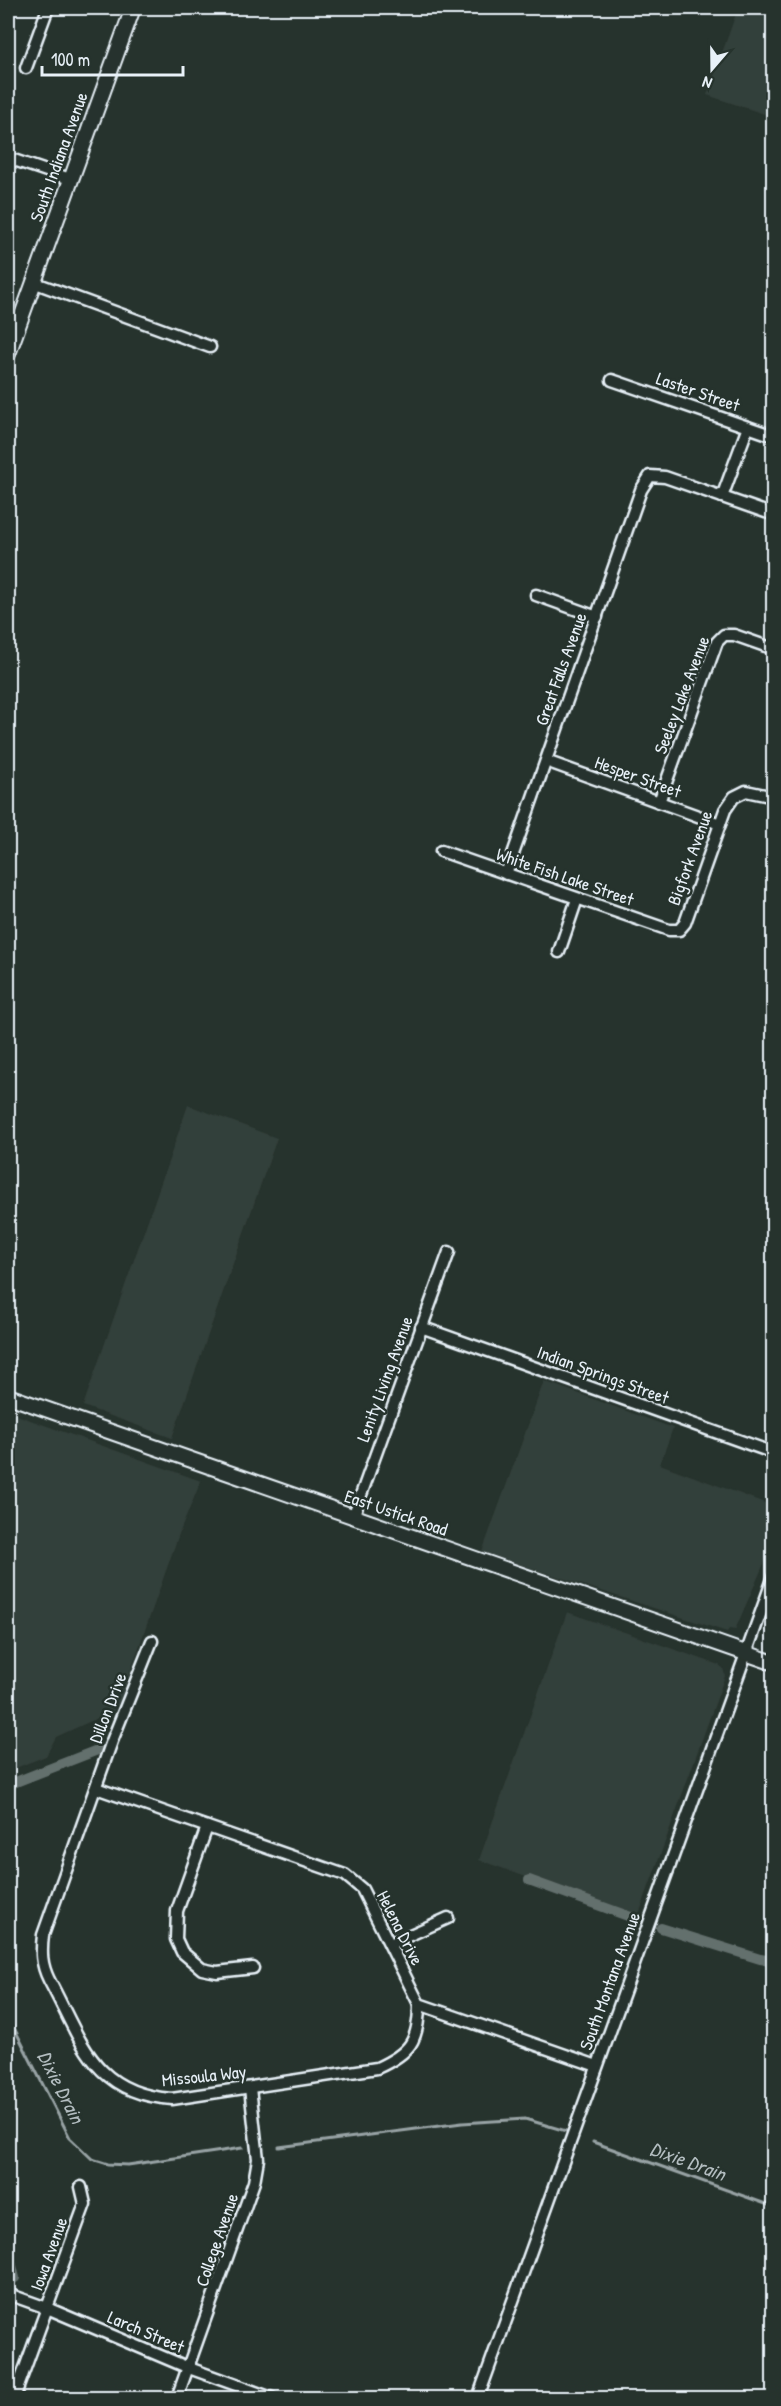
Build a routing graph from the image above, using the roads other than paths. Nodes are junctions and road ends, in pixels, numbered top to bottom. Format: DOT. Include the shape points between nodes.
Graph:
graph roads {
  1 [pos="48,8"];
  2 [pos="133,8"];
  3 [pos="26,68"];
  4 [pos="8,158"];
  5 [pos="70,179"];
  6 [pos="33,282"];
  7 [pos="210,347"];
  8 [pos="8,354"];
  9 [pos="612,380"];
  10 [pos="748,427"];
  11 [pos="774,436"];
  12 [pos="722,497"];
  13 [pos="774,515"];
  14 [pos="536,595"];
  15 [pos="597,617"];
  16 [pos="774,649"];
  17 [pos="546,761"];
  18 [pos="774,797"];
  19 [pos="659,802"];
  20 [pos="720,824"];
  21 [pos="441,851"];
  22 [pos="506,874"];
  23 [pos="577,899"];
  24 [pos="678,930"];
  25 [pos="559,952"];
  26 [pos="448,1252"];
  27 [pos="421,1327"];
  28 [pos="8,1396"];
  29 [pos="774,1453"];
  30 [pos="353,1516"];
  31 [pos="774,1576"];
  32 [pos="152,1641"];
  33 [pos="746,1653"];
  34 [pos="774,1663"];
  35 [pos="96,1788"];
  36 [pos="207,1827"];
  37 [pos="53,1907"];
  38 [pos="448,1918"];
  39 [pos="390,1944"];
  40 [pos="253,1968"];
  41 [pos="419,2004"];
  42 [pos="597,2066"];
  43 [pos="250,2088"];
  44 [pos="81,2187"];
  45 [pos="8,2294"];
  46 [pos="46,2308"];
  47 [pos="189,2368"];
  48 [pos="14,2398"];
  49 [pos="177,2398"];
  50 [pos="272,2398"];
  51 [pos="478,2398"];
  1 -- 3 [label="street"];
  2 -- 5 [label="main road, South Indiana Avenue"];
  4 -- 5 [label="street"];
  5 -- 6 [label="main road, South Indiana Avenue"];
  6 -- 7 [label="street"];
  6 -- 8 [label="main road, South Indiana Avenue"];
  9 -- 10 [label="street, Laster Street"];
  10 -- 11 [label="street, Laster Street"];
  10 -- 12 [label="street"];
  12 -- 13 [label="street"];
  12 -- 15 [label="street, Great Falls Avenue" via="665,477 650,476 641,490"];
  14 -- 15 [label="street"];
  15 -- 17 [label="street, Great Falls Avenue"];
  16 -- 19 [label="street, Seeley Lake Avenue" via="734,635 724,635 717,642"];
  17 -- 19 [label="street, Hesper Street"];
  17 -- 22 [label="street, Great Falls Avenue"];
  18 -- 20 [label="street, Bigfork Avenue" via="746,791 734,797"];
  19 -- 20 [label="street, Hesper Street"];
  20 -- 24 [label="street, Bigfork Avenue" via="685,922"];
  21 -- 22 [label="street, White Fish Lake Street"];
  22 -- 23 [label="street, White Fish Lake Street"];
  23 -- 24 [label="street, White Fish Lake Street"];
  23 -- 25 [label="street"];
  26 -- 27 [label="street, Lenity Living Avenue"];
  27 -- 29 [label="street, Indian Springs Street"];
  27 -- 30 [label="street, Lenity Living Avenue"];
  28 -- 30 [label="main road, East Ustick Road"];
  30 -- 33 [label="main road, East Ustick Road"];
  31 -- 33 [label="street, South Montana Avenue"];
  32 -- 35 [label="street, Dillon Drive"];
  33 -- 34 [label="main road, East Ustick Road"];
  33 -- 42 [label="street, South Montana Avenue"];
  35 -- 36 [label="street, Helena Drive"];
  35 -- 37 [label="street, Dillon Drive"];
  36 -- 39 [label="street, Helena Drive" via="355,1881"];
  36 -- 40 [label="street" via="177,1911 176,1938 182,1952 202,1969 217,1972"];
  37 -- 43 [label="street, Missoula Way" via="41,1952 43,1968 89,2055 108,2078 154,2098"];
  38 -- 39 [label="street"];
  39 -- 41 [label="street, Helena Drive"];
  41 -- 42 [label="street"];
  41 -- 43 [label="street, Missoula Way" via="414,2038 396,2060 377,2068"];
  42 -- 51 [label="street, South Montana Avenue"];
  43 -- 47 [label="street, College Avenue" via="258,2159 254,2182"];
  44 -- 46 [label="street, Iowa Avenue" via="85,2204"];
  45 -- 46 [label="street, Larch Street"];
  46 -- 47 [label="street, Larch Street"];
  46 -- 48 [label="street, Iowa Avenue"];
  47 -- 49 [label="street, College Avenue"];
  47 -- 50 [label="street, Larch Street"];
}
